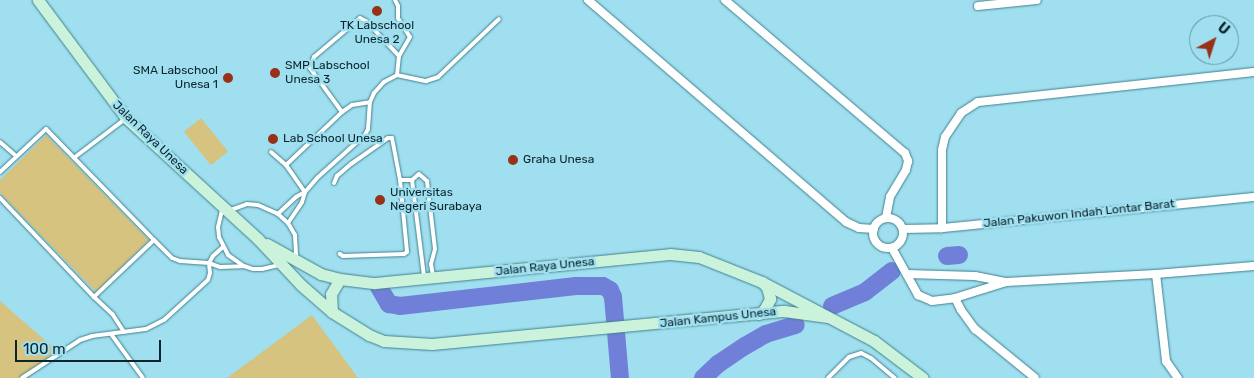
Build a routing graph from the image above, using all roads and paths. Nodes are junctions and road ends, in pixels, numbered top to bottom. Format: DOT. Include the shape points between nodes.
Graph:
graph roads {
  1 [pos="38,0"];
  2 [pos="394,0"];
  3 [pos="588,0"];
  4 [pos="725,0"];
  5 [pos="1037,0"];
  6 [pos="978,6"];
  7 [pos="499,19"];
  8 [pos="399,56"];
  9 [pos="1254,72"];
  10 [pos="397,75"];
  11 [pos="370,102"];
  12 [pos="342,112"];
  13 [pos="126,118"];
  14 [pos="0,142"];
  15 [pos="271,152"];
  16 [pos="16,156"];
  17 [pos="74,157"];
  18 [pos="286,165"];
  19 [pos="0,172"];
  20 [pos="400,180"];
  21 [pos="412,180"];
  22 [pos="334,183"];
  23 [pos="305,192"];
  24 [pos="1254,197"];
  25 [pos="0,198"];
  26 [pos="225,210"];
  27 [pos="278,214"];
  28 [pos="886,218"];
  29 [pos="288,223"];
  30 [pos="942,228"];
  31 [pos="874,229"];
  32 [pos="903,229"];
  33 [pos="258,239"];
  34 [pos="154,240"];
  35 [pos="223,247"];
  36 [pos="892,248"];
  37 [pos="340,254"];
  38 [pos="296,262"];
  39 [pos="209,264"];
  40 [pos="280,264"];
  41 [pos="244,266"];
  42 [pos="1254,266"];
  43 [pos="907,274"];
  44 [pos="1156,274"];
  45 [pos="429,278"];
  46 [pos="340,279"];
  47 [pos="762,282"];
  48 [pos="1006,282"];
  49 [pos="94,297"];
  50 [pos="955,298"];
  51 [pos="332,312"];
  52 [pos="759,314"];
  53 [pos="828,317"];
  54 [pos="608,328"];
  55 [pos="124,332"];
  56 [pos="111,334"];
  57 [pos="22,378"];
  58 [pos="142,378"];
  59 [pos="828,378"];
  60 [pos="895,378"];
  61 [pos="923,378"];
  62 [pos="1036,378"];
  63 [pos="1178,378"];
  1 -- 13 [label="main road, Jalan Raya Unesa"];
  2 -- 8 [label="lane" via="398,6 398,18 410,36"];
  3 -- 31 [label="street" via="846,222 859,228"];
  4 -- 28 [label="street" via="905,153 908,161 906,170 890,197"];
  5 -- 6 [label="street"];
  7 -- 10 [label="lane" via="438,76 426,80"];
  8 -- 10 [label="lane"];
  8 -- 12 [label="lane" via="360,18 314,57 310,68"];
  9 -- 30 [label="street" via="978,102 960,113 945,137 942,150"];
  10 -- 11 [label="lane" via="384,82"];
  11 -- 12 [label="lane" via="352,105"];
  11 -- 23 [label="lane" via="365,135"];
  12 -- 18 [label="lane"];
  13 -- 17 [label="lane"];
  13 -- 26 [label="main road, Jalan Raya Unesa"];
  14 -- 16 [label="lane"];
  15 -- 18 [label="lane"];
  16 -- 17 [label="lane" via="46,129"];
  16 -- 19 [label="lane"];
  17 -- 34 [label="lane"];
  18 -- 23 [label="lane"];
  20 -- 21 [label="lane"];
  20 -- 22 [label="lane" via="394,142 388,138 351,164"];
  20 -- 37 [label="lane" via="407,252"];
  21 -- 45 [label="lane"];
  21 -- 45 [label="lane" via="419,174 427,181 435,250"];
  23 -- 27 [label="lane"];
  23 -- 29 [label="lane"];
  24 -- 30 [label="street, Jalan Pakuwon Indah Lontar Barat"];
  25 -- 49 [label="lane"];
  26 -- 27 [label="lane" via="247,204 269,208"];
  26 -- 33 [label="main road, Jalan Raya Unesa"];
  26 -- 35 [label="lane" via="218,227"];
  27 -- 29 [label="lane"];
  28 -- 31 [label="street"];
  28 -- 32 [label="street" via="896,220"];
  29 -- 38 [label="lane" via="295,235"];
  30 -- 32 [label="street, Jalan Pakuwon Indah Lontar Barat"];
  31 -- 36 [label="street" via="876,242"];
  32 -- 36 [label="street" via="901,241"];
  33 -- 38 [label="main road, Jalan Raya Unesa"];
  33 -- 40 [label="main road, Jalan Raya Unesa"];
  34 -- 39 [label="lane" via="172,258"];
  34 -- 49 [label="lane"];
  35 -- 39 [label="lane"];
  35 -- 41 [label="lane" via="228,255"];
  36 -- 43 [label="street"];
  38 -- 46 [label="main road, Jalan Raya Unesa"];
  39 -- 41 [label="lane"];
  39 -- 55 [label="lane" via="208,280 164,320 146,329"];
  40 -- 41 [label="lane" via="262,269"];
  40 -- 51 [label="main road, Jalan Raya Unesa"];
  42 -- 44 [label="street"];
  43 -- 48 [label="street" via="975,276"];
  43 -- 50 [label="street" via="918,295 924,299"];
  44 -- 48 [label="street"];
  44 -- 63 [label="street" via="1166,361"];
  45 -- 46 [label="main road, Jalan Raya Unesa" via="375,283"];
  45 -- 47 [label="main road, Jalan Raya Unesa" via="670,254 708,259"];
  46 -- 51 [label="main road" via="331,294"];
  47 -- 52 [label="main road" via="770,299"];
  47 -- 53 [label="main road, Jalan Raya Unesa"];
  48 -- 50 [label="street"];
  49 -- 55 [label="lane" via="113,315"];
  50 -- 62 [label="street" via="975,329"];
  51 -- 54 [label="main road, Jalan Raya Unesa" via="369,335 384,341 410,344"];
  52 -- 53 [label="main road, Jalan Kampus Unesa" via="784,311"];
  52 -- 54 [label="main road, Jalan Kampus Unesa"];
  53 -- 61 [label="main road, Jalan Raya Unesa" via="874,341"];
  55 -- 56 [label="lane"];
  56 -- 57 [label="lane" via="80,340"];
  56 -- 58 [label="lane"];
  59 -- 60 [label="lane" via="849,357 861,353"];
}
